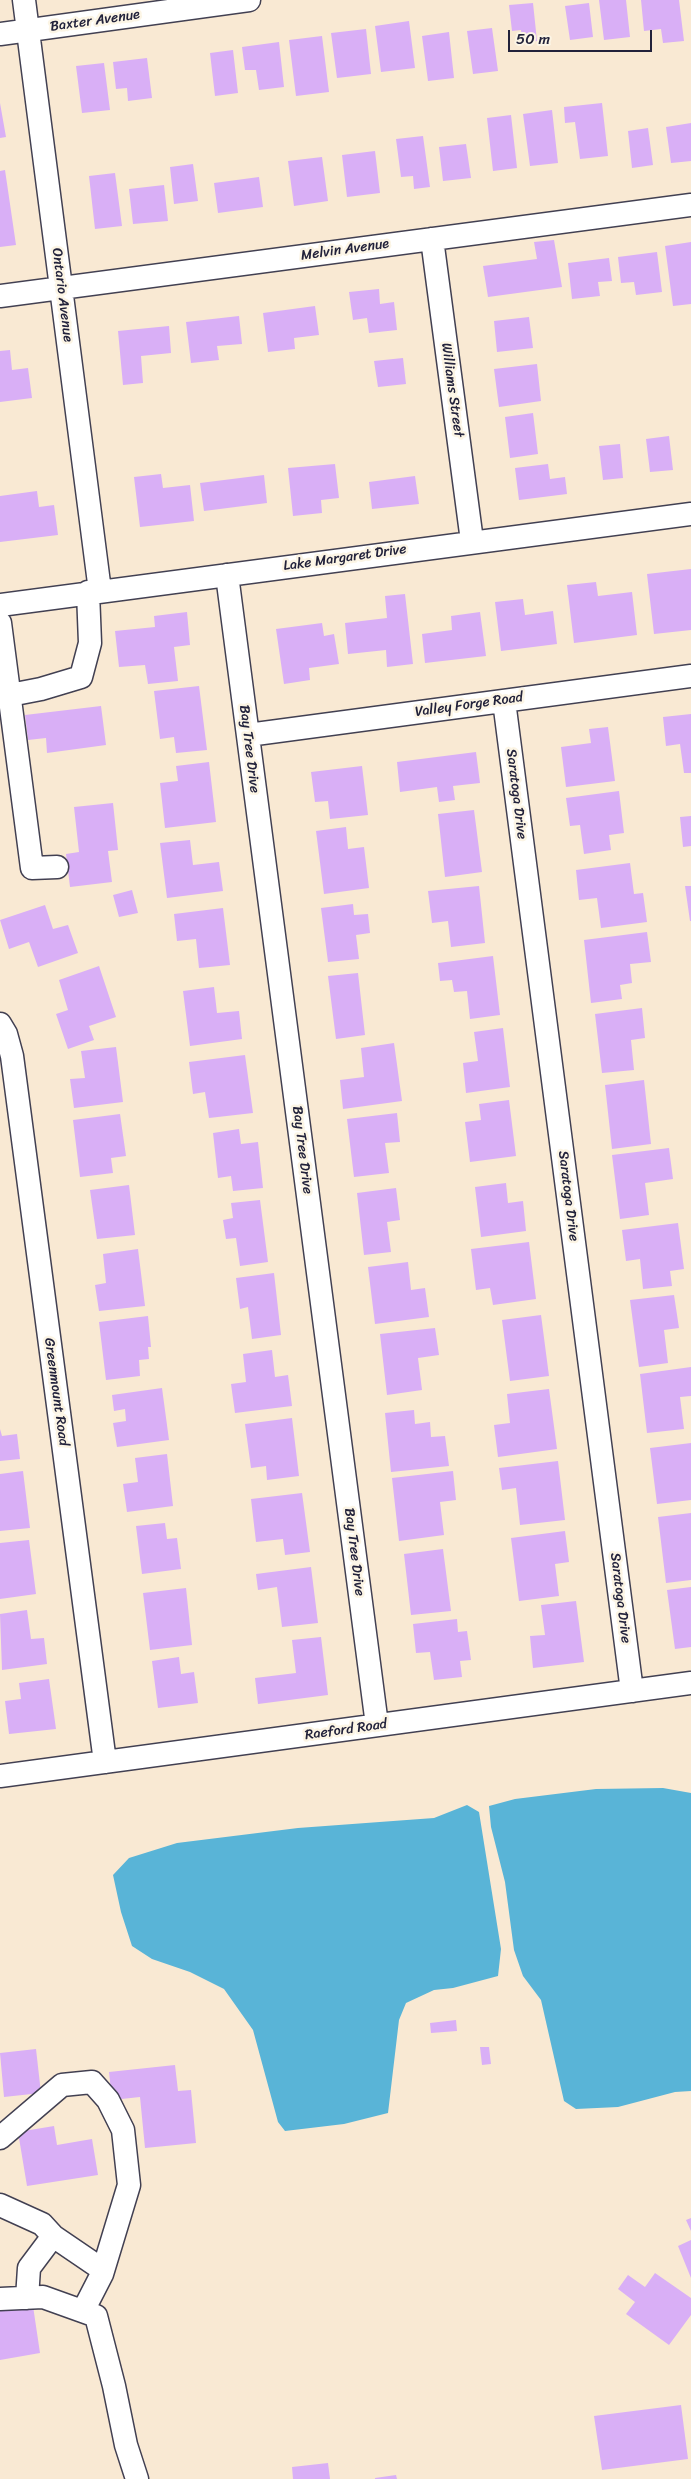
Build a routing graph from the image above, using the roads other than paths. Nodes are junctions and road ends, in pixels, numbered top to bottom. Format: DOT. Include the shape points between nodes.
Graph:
graph roads {
  1 [pos="24,0"];
  2 [pos="249,0"];
  3 [pos="28,30"];
  4 [pos="0,34"];
  5 [pos="691,206"];
  6 [pos="432,239"];
  7 [pos="61,288"];
  8 [pos="0,296"];
  9 [pos="691,514"];
  10 [pos="472,541"];
  11 [pos="227,575"];
  12 [pos="94,592"];
  13 [pos="0,605"];
  14 [pos="0,622"];
  15 [pos="691,676"];
  16 [pos="10,695"];
  17 [pos="504,701"];
  18 [pos="248,735"];
  19 [pos="57,867"];
  20 [pos="0,1024"];
  21 [pos="691,1683"];
  22 [pos="632,1691"];
  23 [pos="376,1726"];
  24 [pos="105,1762"];
  25 [pos="0,1776"];
  26 [pos="0,2138"];
  27 [pos="0,2205"];
  28 [pos="53,2236"];
  29 [pos="103,2270"];
  30 [pos="27,2298"];
  31 [pos="0,2299"];
  32 [pos="83,2311"];
  33 [pos="137,2479"];
  1 -- 3 [label="street, Ontario Avenue"];
  2 -- 3 [label="street, Baxter Avenue"];
  3 -- 4 [label="street, Baxter Avenue"];
  3 -- 7 [label="street, Ontario Avenue"];
  5 -- 6 [label="street, Melvin Avenue"];
  6 -- 7 [label="street, Melvin Avenue"];
  6 -- 10 [label="street, Williams Street"];
  7 -- 8 [label="street, Melvin Avenue"];
  7 -- 12 [label="street, Ontario Avenue"];
  9 -- 10 [label="street, Lake Margaret Drive"];
  10 -- 11 [label="street, Lake Margaret Drive"];
  11 -- 12 [label="street, Lake Margaret Drive"];
  11 -- 18 [label="street, Bay Tree Drive"];
  12 -- 13 [label="street, Lake Margaret Drive"];
  12 -- 16 [label="street, Ontario Avenue" via="90,643 81,677"];
  14 -- 16 [label="street"];
  15 -- 17 [label="street, Valley Forge Road"];
  16 -- 19 [label="street" via="32,868"];
  17 -- 18 [label="street, Valley Forge Road"];
  17 -- 22 [label="street, Saratoga Drive"];
  18 -- 23 [label="street, Bay Tree Drive"];
  20 -- 24 [label="street, Greenmount Road" via="12,1056"];
  21 -- 22 [label="street, Raeford Road"];
  22 -- 23 [label="street, Raeford Road"];
  23 -- 24 [label="street, Raeford Road"];
  24 -- 25 [label="street, Raeford Road"];
  26 -- 29 [label="street" via="62,2085 92,2082 108,2100 124,2130 129,2185"];
  27 -- 28 [label="street" via="42,2224"];
  28 -- 29 [label="street"];
  28 -- 30 [label="street" via="29,2268"];
  29 -- 32 [label="street"];
  30 -- 31 [label="street"];
  30 -- 32 [label="street" via="43,2297"];
  32 -- 33 [label="street" via="96,2316"];
}
